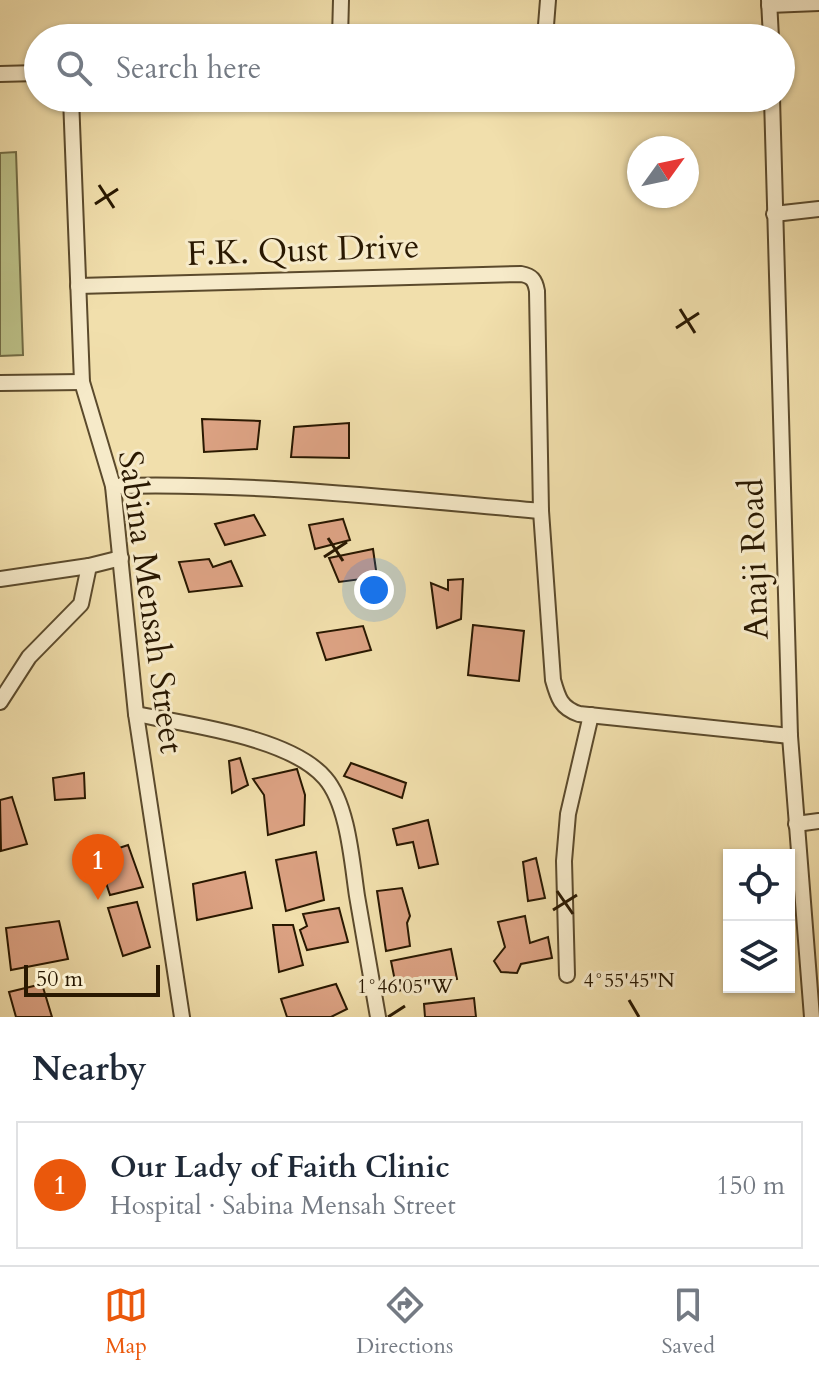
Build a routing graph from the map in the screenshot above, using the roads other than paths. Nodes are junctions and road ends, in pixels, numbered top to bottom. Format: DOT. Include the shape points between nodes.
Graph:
graph roads {
  1 [pos="341,0"];
  2 [pos="548,0"];
  3 [pos="769,3"];
  4 [pos="819,3"];
  5 [pos="340,24"];
  6 [pos="546,24"];
  7 [pos="770,24"];
  8 [pos="24,73"];
  9 [pos="0,74"];
  10 [pos="72,112"];
  11 [pos="772,112"];
  12 [pos="819,209"];
  13 [pos="774,214"];
  14 [pos="78,286"];
  15 [pos="82,382"];
  16 [pos="0,383"];
  17 [pos="113,486"];
  18 [pos="541,511"];
  19 [pos="121,558"];
  20 [pos="89,566"];
  21 [pos="0,579"];
  22 [pos="0,702"];
  23 [pos="136,714"];
  24 [pos="591,715"];
  25 [pos="790,736"];
  26 [pos="819,821"];
  27 [pos="796,824"];
  28 [pos="567,975"];
  29 [pos="182,1017"];
  30 [pos="378,1017"];
  31 [pos="812,1017"];
  1 -- 5 [label="street"];
  2 -- 6 [label="street"];
  3 -- 4 [label="street"];
  3 -- 7 [label="street"];
  8 -- 9 [label="street"];
  10 -- 14 [label="street, Sabina Mensah Street"];
  11 -- 13 [label="street, Anaji Road"];
  12 -- 13 [label="street"];
  13 -- 25 [label="street, Anaji Road"];
  14 -- 15 [label="street, Sabina Mensah Street"];
  14 -- 18 [label="street, F.K. Qust Drive" via="529,276 537,291"];
  15 -- 16 [label="street"];
  15 -- 17 [label="street, Sabina Mensah Street"];
  17 -- 18 [label="street" via="262,488"];
  17 -- 19 [label="street, Sabina Mensah Street"];
  18 -- 24 [label="street" via="553,680 563,707"];
  19 -- 20 [label="street"];
  19 -- 23 [label="street, Sabina Mensah Street"];
  20 -- 21 [label="street"];
  20 -- 22 [label="street" via="81,604 29,657"];
  23 -- 29 [label="street, Sabina Mensah Street"];
  23 -- 30 [label="street" via="266,744 311,765 325,778 347,833"];
  24 -- 25 [label="street"];
  24 -- 28 [label="street" via="568,814"];
  25 -- 27 [label="street, Anaji Road"];
  26 -- 27 [label="street"];
  27 -- 31 [label="street, Anaji Road"];
}
